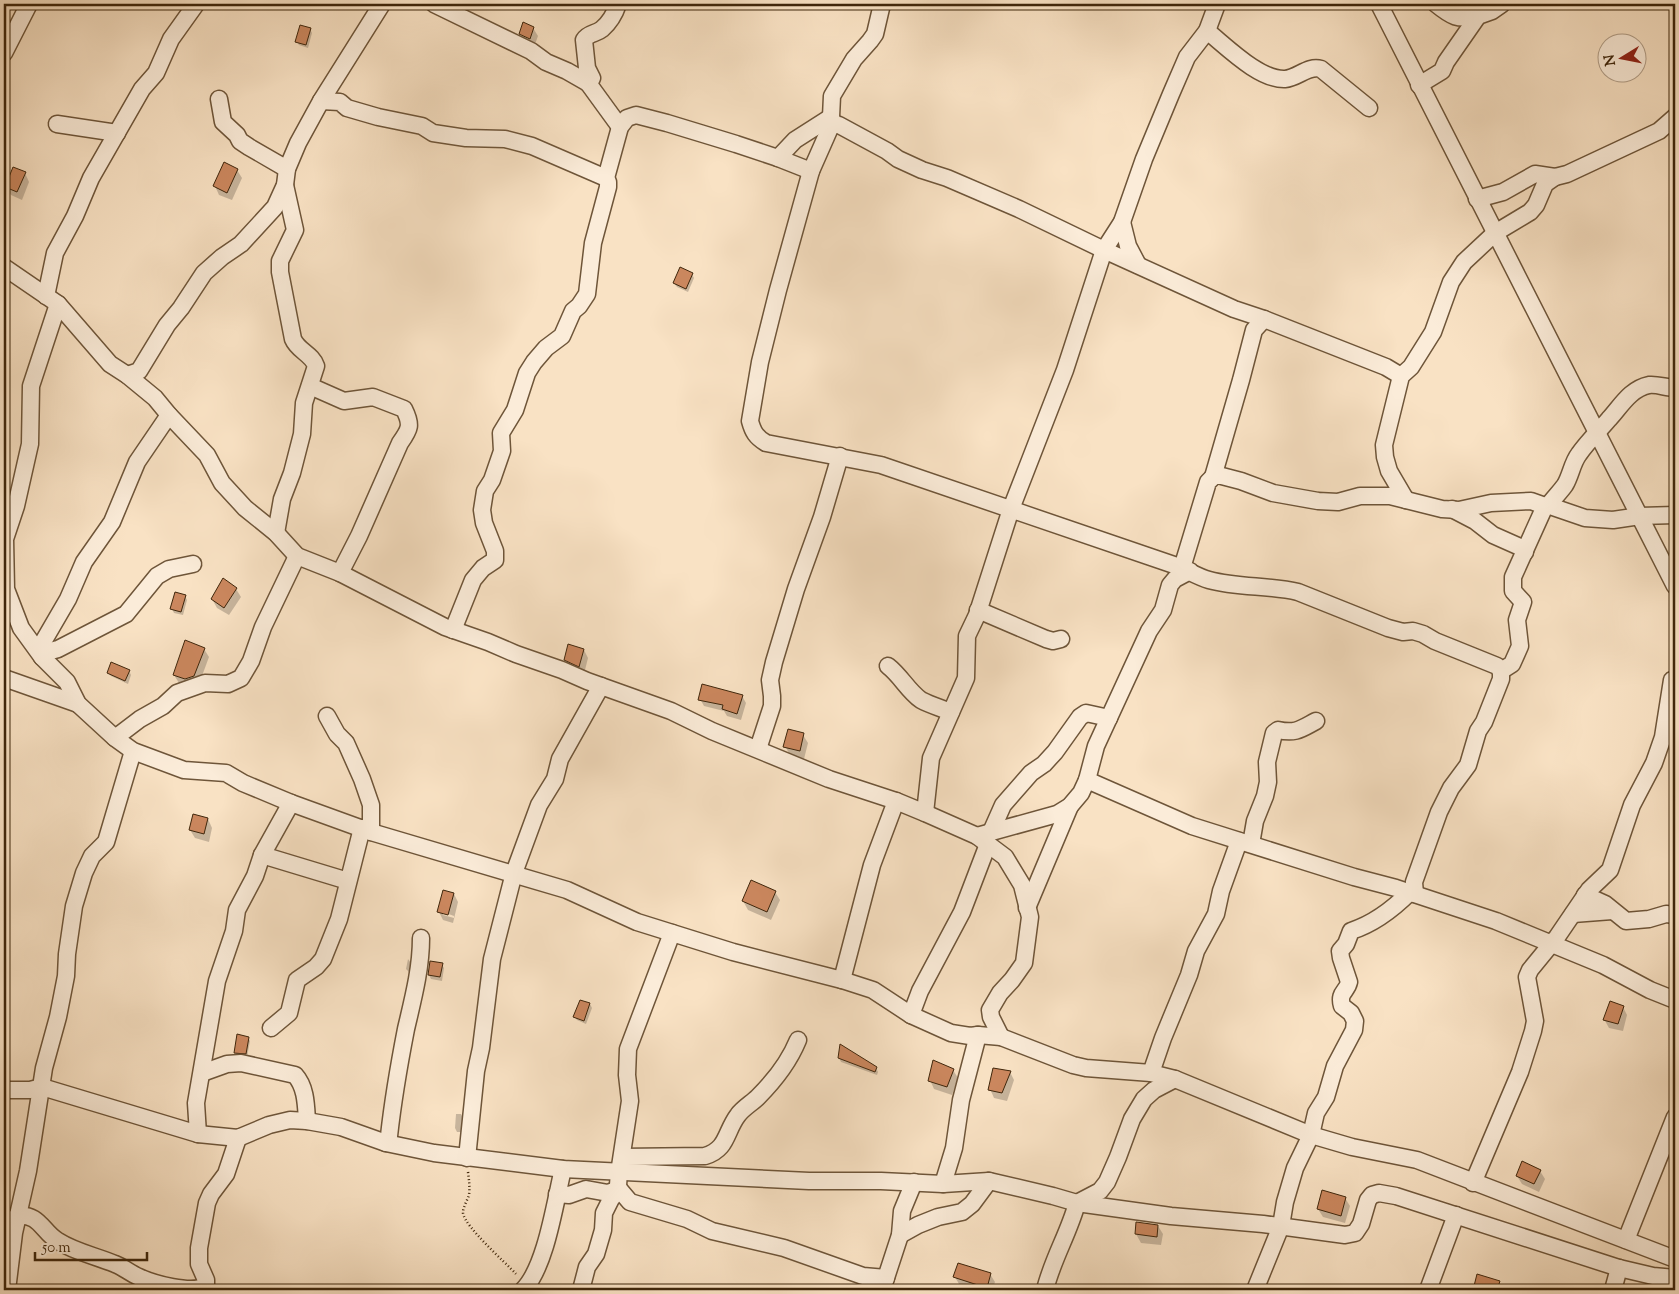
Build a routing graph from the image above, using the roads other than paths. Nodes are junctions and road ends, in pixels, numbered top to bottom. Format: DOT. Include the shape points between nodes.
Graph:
graph roads {
  1 [pos="29,4"];
  2 [pos="196,4"];
  3 [pos="382,4"];
  4 [pos="434,4"];
  5 [pos="618,4"];
  6 [pos="882,4"];
  7 [pos="1217,4"];
  8 [pos="1379,4"];
  9 [pos="1436,4"];
  10 [pos="1502,4"];
  11 [pos="1478,16"];
  12 [pos="1206,31"];
  13 [pos="4,53"];
  14 [pos="588,83"];
  15 [pos="1418,85"];
  16 [pos="219,99"];
  17 [pos="321,101"];
  18 [pos="1368,108"];
  19 [pos="1675,117"];
  20 [pos="833,121"];
  21 [pos="57,124"];
  22 [pos="620,127"];
  23 [pos="117,133"];
  24 [pos="778,158"];
  25 [pos="811,171"];
  26 [pos="1555,176"];
  27 [pos="286,177"];
  28 [pos="606,178"];
  29 [pos="1477,199"];
  30 [pos="1122,222"];
  31 [pos="1495,233"];
  32 [pos="1104,250"];
  33 [pos="1138,265"];
  34 [pos="4,267"];
  35 [pos="52,300"];
  36 [pos="1259,324"];
  37 [pos="1401,376"];
  38 [pos="135,377"];
  39 [pos="310,386"];
  40 [pos="1675,388"];
  41 [pos="169,415"];
  42 [pos="1596,431"];
  43 [pos="840,456"];
  44 [pos="1213,476"];
  45 [pos="1406,500"];
  46 [pos="1546,506"];
  47 [pos="1011,509"];
  48 [pos="1452,510"];
  49 [pos="1675,515"];
  50 [pos="1640,516"];
  51 [pos="276,533"];
  52 [pos="1525,552"];
  53 [pos="297,556"];
  54 [pos="193,564"];
  55 [pos="1181,571"];
  56 [pos="340,573"];
  57 [pos="1675,586"];
  58 [pos="978,610"];
  59 [pos="453,630"];
  60 [pos="1061,639"];
  61 [pos="45,655"];
  62 [pos="888,666"];
  63 [pos="1501,671"];
  64 [pos="4,678"];
  65 [pos="1672,680"];
  66 [pos="601,686"];
  67 [pos="78,704"];
  68 [pos="951,712"];
  69 [pos="327,716"];
  70 [pos="1109,718"];
  71 [pos="1316,721"];
  72 [pos="115,738"];
  73 [pos="758,749"];
  74 [pos="133,751"];
  75 [pos="1087,780"];
  76 [pos="896,801"];
  77 [pos="291,803"];
  78 [pos="1070,806"];
  79 [pos="925,813"];
  80 [pos="367,830"];
  81 [pos="985,837"];
  82 [pos="1245,842"];
  83 [pos="262,855"];
  84 [pos="514,873"];
  85 [pos="348,881"];
  86 [pos="1409,889"];
  87 [pos="1585,895"];
  88 [pos="1027,908"];
  89 [pos="1612,912"];
  90 [pos="1572,914"];
  91 [pos="1675,915"];
  92 [pos="672,933"];
  93 [pos="421,938"];
  94 [pos="1552,944"];
  95 [pos="842,980"];
  96 [pos="1675,1000"];
  97 [pos="911,1016"];
  98 [pos="272,1028"];
  99 [pos="978,1034"];
  100 [pos="1001,1037"];
  101 [pos="798,1040"];
  102 [pos="202,1073"];
  103 [pos="1151,1073"];
  104 [pos="1175,1079"];
  105 [pos="42,1087"];
  106 [pos="4,1090"];
  107 [pos="1675,1117"];
  108 [pos="306,1121"];
  109 [pos="198,1134"];
  110 [pos="1311,1135"];
  111 [pos="238,1138"];
  112 [pos="386,1143"];
  113 [pos="466,1158"];
  114 [pos="563,1169"];
  115 [pos="620,1173"];
  116 [pos="988,1181"];
  117 [pos="914,1182"];
  118 [pos="1473,1183"];
  119 [pos="943,1184"];
  120 [pos="557,1194"];
  121 [pos="1077,1203"];
  122 [pos="20,1213"];
  123 [pos="1456,1215"];
  124 [pos="1281,1226"];
  125 [pos="900,1235"];
  126 [pos="1626,1240"];
  127 [pos="1675,1259"];
  128 [pos="1619,1268"];
  129 [pos="1675,1278"];
  130 [pos="886,1287"];
  131 [pos="524,1289"];
  132 [pos="8,1290"];
  133 [pos="581,1290"];
  134 [pos="1045,1290"];
  135 [pos="1255,1290"];
  136 [pos="1428,1290"];
  137 [pos="1613,1290"];
  1 -- 13 [label="street"];
  2 -- 23 [label="street" via="171,39 156,72 142,89"];
  3 -- 17 [label="street"];
  4 -- 14 [label="street"];
  5 -- 14 [label="street" via="601,29 584,40 587,68 592,78"];
  6 -- 20 [label="street" via="874,34 854,58 832,96"];
  7 -- 12 [label="street"];
  8 -- 15 [label="street"];
  9 -- 11 [label="street" via="1453,17"];
  10 -- 11 [label="street"];
  11 -- 15 [label="street" via="1442,71"];
  12 -- 18 [label="street" via="1252,67 1274,77 1286,79 1321,68"];
  12 -- 30 [label="street" via="1187,57 1144,159"];
  14 -- 22 [label="street"];
  15 -- 29 [label="street"];
  16 -- 27 [label="street" via="224,122 240,141"];
  17 -- 27 [label="street" via="298,143"];
  17 -- 28 [label="street" via="340,102 347,108 422,126 433,133 506,139 532,146"];
  19 -- 26 [label="street" via="1659,131 1566,174"];
  20 -- 24 [label="street" via="795,140"];
  20 -- 25 [label="street"];
  20 -- 32 [label="street" via="898,159 1019,209"];
  21 -- 23 [label="street"];
  22 -- 24 [label="street" via="626,118 636,115"];
  22 -- 28 [label="street"];
  23 -- 35 [label="street" via="91,178 56,253"];
  24 -- 25 [label="street"];
  25 -- 43 [label="street" via="760,362 750,421 757,437 766,443"];
  26 -- 29 [label="street" via="1535,174 1503,192"];
  26 -- 31 [label="street" via="1545,184 1530,212"];
  27 -- 38 [label="street" via="275,207 242,244 204,273"];
  27 -- 39 [label="street" via="294,230 280,261 280,272 293,339 316,366"];
  28 -- 59 [label="street" via="608,187 593,243 587,294 573,310 562,336 546,348 527,373 515,410 501,433 502,451 485,491 482,510 495,560 473,580"];
  29 -- 31 [label="street"];
  30 -- 32 [label="street"];
  30 -- 33 [label="street" via="1128,246"];
  31 -- 37 [label="street" via="1464,262 1451,282 1433,332 1411,367"];
  31 -- 42 [label="street"];
  32 -- 33 [label="street"];
  32 -- 47 [label="street" via="1065,370"];
  33 -- 36 [label="street" via="1243,312"];
  34 -- 35 [label="street"];
  35 -- 38 [label="street" via="110,364"];
  35 -- 61 [label="street" via="32,386 30,444 5,539 6,589 21,628"];
  36 -- 37 [label="street" via="1386,367"];
  36 -- 44 [label="street"];
  37 -- 45 [label="street" via="1384,445 1389,471"];
  38 -- 41 [label="street"];
  39 -- 51 [label="street" via="304,403 302,434 282,499"];
  39 -- 56 [label="street" via="344,401 373,397 404,409 410,423"];
  40 -- 42 [label="street" via="1648,385 1633,392"];
  41 -- 51 [label="street" via="207,456 222,483 245,508"];
  41 -- 61 [label="street" via="137,462 112,522 84,562 68,599 42,642 41,649"];
  42 -- 46 [label="street" via="1573,463 1565,484"];
  42 -- 50 [label="street"];
  43 -- 47 [label="street" via="881,465"];
  43 -- 73 [label="street" via="780,639 770,680 772,706"];
  44 -- 45 [label="street" via="1224,476 1273,493 1318,501 1338,502 1360,496 1390,496"];
  44 -- 55 [label="street" via="1202,496"];
  45 -- 48 [label="street"];
  46 -- 48 [label="street" via="1531,500"];
  46 -- 50 [label="street" via="1585,518 1613,520"];
  46 -- 52 [label="street"];
  47 -- 55 [label="street"];
  47 -- 58 [label="street"];
  48 -- 52 [label="street"];
  49 -- 50 [label="street"];
  50 -- 57 [label="street"];
  51 -- 53 [label="street"];
  52 -- 63 [label="street" via="1512,585 1523,602 1517,620 1520,646 1512,664"];
  53 -- 56 [label="street"];
  53 -- 72 [label="street" via="263,627 251,661 240,678 228,684 205,683 177,692 163,706"];
  54 -- 61 [label="street" via="157,576 126,614"];
  55 -- 63 [label="street" via="1208,580 1298,592 1388,628 1423,634 1497,666"];
  55 -- 70 [label="street" via="1167,591 1163,610 1149,631"];
  56 -- 59 [label="street"];
  58 -- 60 [label="street" via="1046,639"];
  58 -- 68 [label="street" via="967,636 966,678"];
  59 -- 66 [label="street"];
  61 -- 67 [label="street" via="67,682"];
  62 -- 68 [label="street" via="922,700"];
  63 -- 86 [label="street" via="1502,679 1478,731 1468,765 1439,812"];
  64 -- 67 [label="street"];
  65 -- 87 [label="street" via="1663,737 1654,762 1632,805 1610,870"];
  66 -- 73 [label="street" via="672,711"];
  66 -- 84 [label="street" via="560,759 555,779 539,805"];
  67 -- 72 [label="street"];
  68 -- 79 [label="street" via="931,758"];
  69 -- 80 [label="street" via="346,744 362,779 371,805"];
  70 -- 75 [label="street" via="1096,746"];
  70 -- 81 [label="street" via="1086,713 1080,717 1056,752 1031,773 1003,805"];
  71 -- 82 [label="street" via="1296,732 1278,730 1274,733 1267,762 1265,796"];
  72 -- 74 [label="street"];
  73 -- 76 [label="street" via="829,779"];
  74 -- 77 [label="street" via="184,770 226,773 243,784"];
  74 -- 105 [label="street" via="106,842 92,856 74,906 66,976"];
  75 -- 78 [label="street"];
  75 -- 82 [label="street" via="1192,826"];
  76 -- 79 [label="street"];
  76 -- 95 [label="street" via="872,865"];
  77 -- 80 [label="street"];
  77 -- 83 [label="street"];
  78 -- 81 [label="street" via="1057,814"];
  78 -- 88 [label="street"];
  79 -- 81 [label="street"];
  80 -- 84 [label="street"];
  80 -- 85 [label="street"];
  81 -- 88 [label="street" via="1005,857 1022,885"];
  81 -- 97 [label="street" via="962,912 920,991"];
  82 -- 86 [label="street" via="1354,877"];
  82 -- 103 [label="street" via="1221,891 1216,914 1196,951"];
  83 -- 85 [label="street"];
  83 -- 102 [label="street" via="237,910 234,931 217,981"];
  84 -- 92 [label="street" via="567,890 637,922"];
  84 -- 113 [label="street" via="492,960"];
  85 -- 98 [label="street" via="339,919 323,959 296,980 289,1013"];
  86 -- 94 [label="street"];
  86 -- 110 [label="street" via="1400,902 1368,924 1351,931 1340,951 1348,982 1340,1002 1351,1013 1355,1021 1354,1030 1335,1066"];
  87 -- 89 [label="street" via="1605,904"];
  87 -- 90 [label="street"];
  88 -- 100 [label="street" via="1030,917 1024,962 990,1010 990,1017"];
  89 -- 90 [label="street"];
  89 -- 91 [label="street" via="1626,921 1661,914"];
  90 -- 94 [label="street"];
  92 -- 95 [label="street"];
  92 -- 115 [label="street" via="628,1049 630,1101"];
  93 -- 112 [label="street" via="421,958"];
  94 -- 96 [label="street"];
  94 -- 118 [label="street" via="1527,977 1535,1021 1533,1031 1520,1072"];
  95 -- 97 [label="street" via="873,990"];
  97 -- 99 [label="street" via="951,1033"];
  99 -- 100 [label="street"];
  99 -- 119 [label="street" via="961,1100 954,1148"];
  100 -- 103 [label="street" via="1073,1065"];
  101 -- 115 [label="street" via="776,1078 738,1115 721,1148 705,1156"];
  102 -- 108 [label="street" via="227,1064 241,1063 295,1075 306,1101"];
  102 -- 109 [label="street" via="196,1103"];
  103 -- 104 [label="street"];
  104 -- 110 [label="street"];
  104 -- 121 [label="street" via="1144,1099 1132,1119 1107,1182 1100,1191"];
  105 -- 106 [label="street"];
  105 -- 109 [label="street"];
  105 -- 122 [label="street"];
  107 -- 126 [label="street"];
  108 -- 111 [label="street" via="290,1120 269,1125"];
  108 -- 112 [label="street" via="341,1127"];
  109 -- 111 [label="street"];
  110 -- 118 [label="street" via="1417,1160"];
  110 -- 124 [label="street" via="1295,1168"];
  111 -- 122 [label="street" via="226,1174 207,1203 199,1248 199,1264 206,1280 206,1286 201,1289 173,1288 139,1277 116,1264 57,1241 37,1220"];
  112 -- 113 [label="street"];
  113 -- 114 [label="street"];
  114 -- 115 [label="street"];
  114 -- 120 [label="street"];
  115 -- 117 [label="street" via="809,1182"];
  115 -- 120 [label="street" via="608,1193 586,1189 569,1195"];
  115 -- 130 [label="street" via="630,1202 687,1219 712,1231 784,1248"];
  115 -- 133 [label="street" via="604,1213 596,1254 587,1267"];
  116 -- 119 [label="street"];
  116 -- 121 [label="street"];
  116 -- 125 [label="street" via="972,1204 962,1212 938,1217"];
  117 -- 119 [label="street"];
  117 -- 125 [label="street" via="902,1211"];
  118 -- 126 [label="street"];
  120 -- 131 [label="street" via="541,1260"];
  121 -- 124 [label="street"];
  121 -- 134 [label="street"];
  122 -- 132 [label="street" via="14,1232"];
  123 -- 124 [label="street" via="1379,1193 1368,1200 1355,1233 1345,1235"];
  123 -- 128 [label="street"];
  123 -- 136 [label="street"];
  124 -- 135 [label="street"];
  125 -- 130 [label="street"];
  126 -- 127 [label="street"];
  128 -- 129 [label="street"];
  128 -- 137 [label="street"];
}
